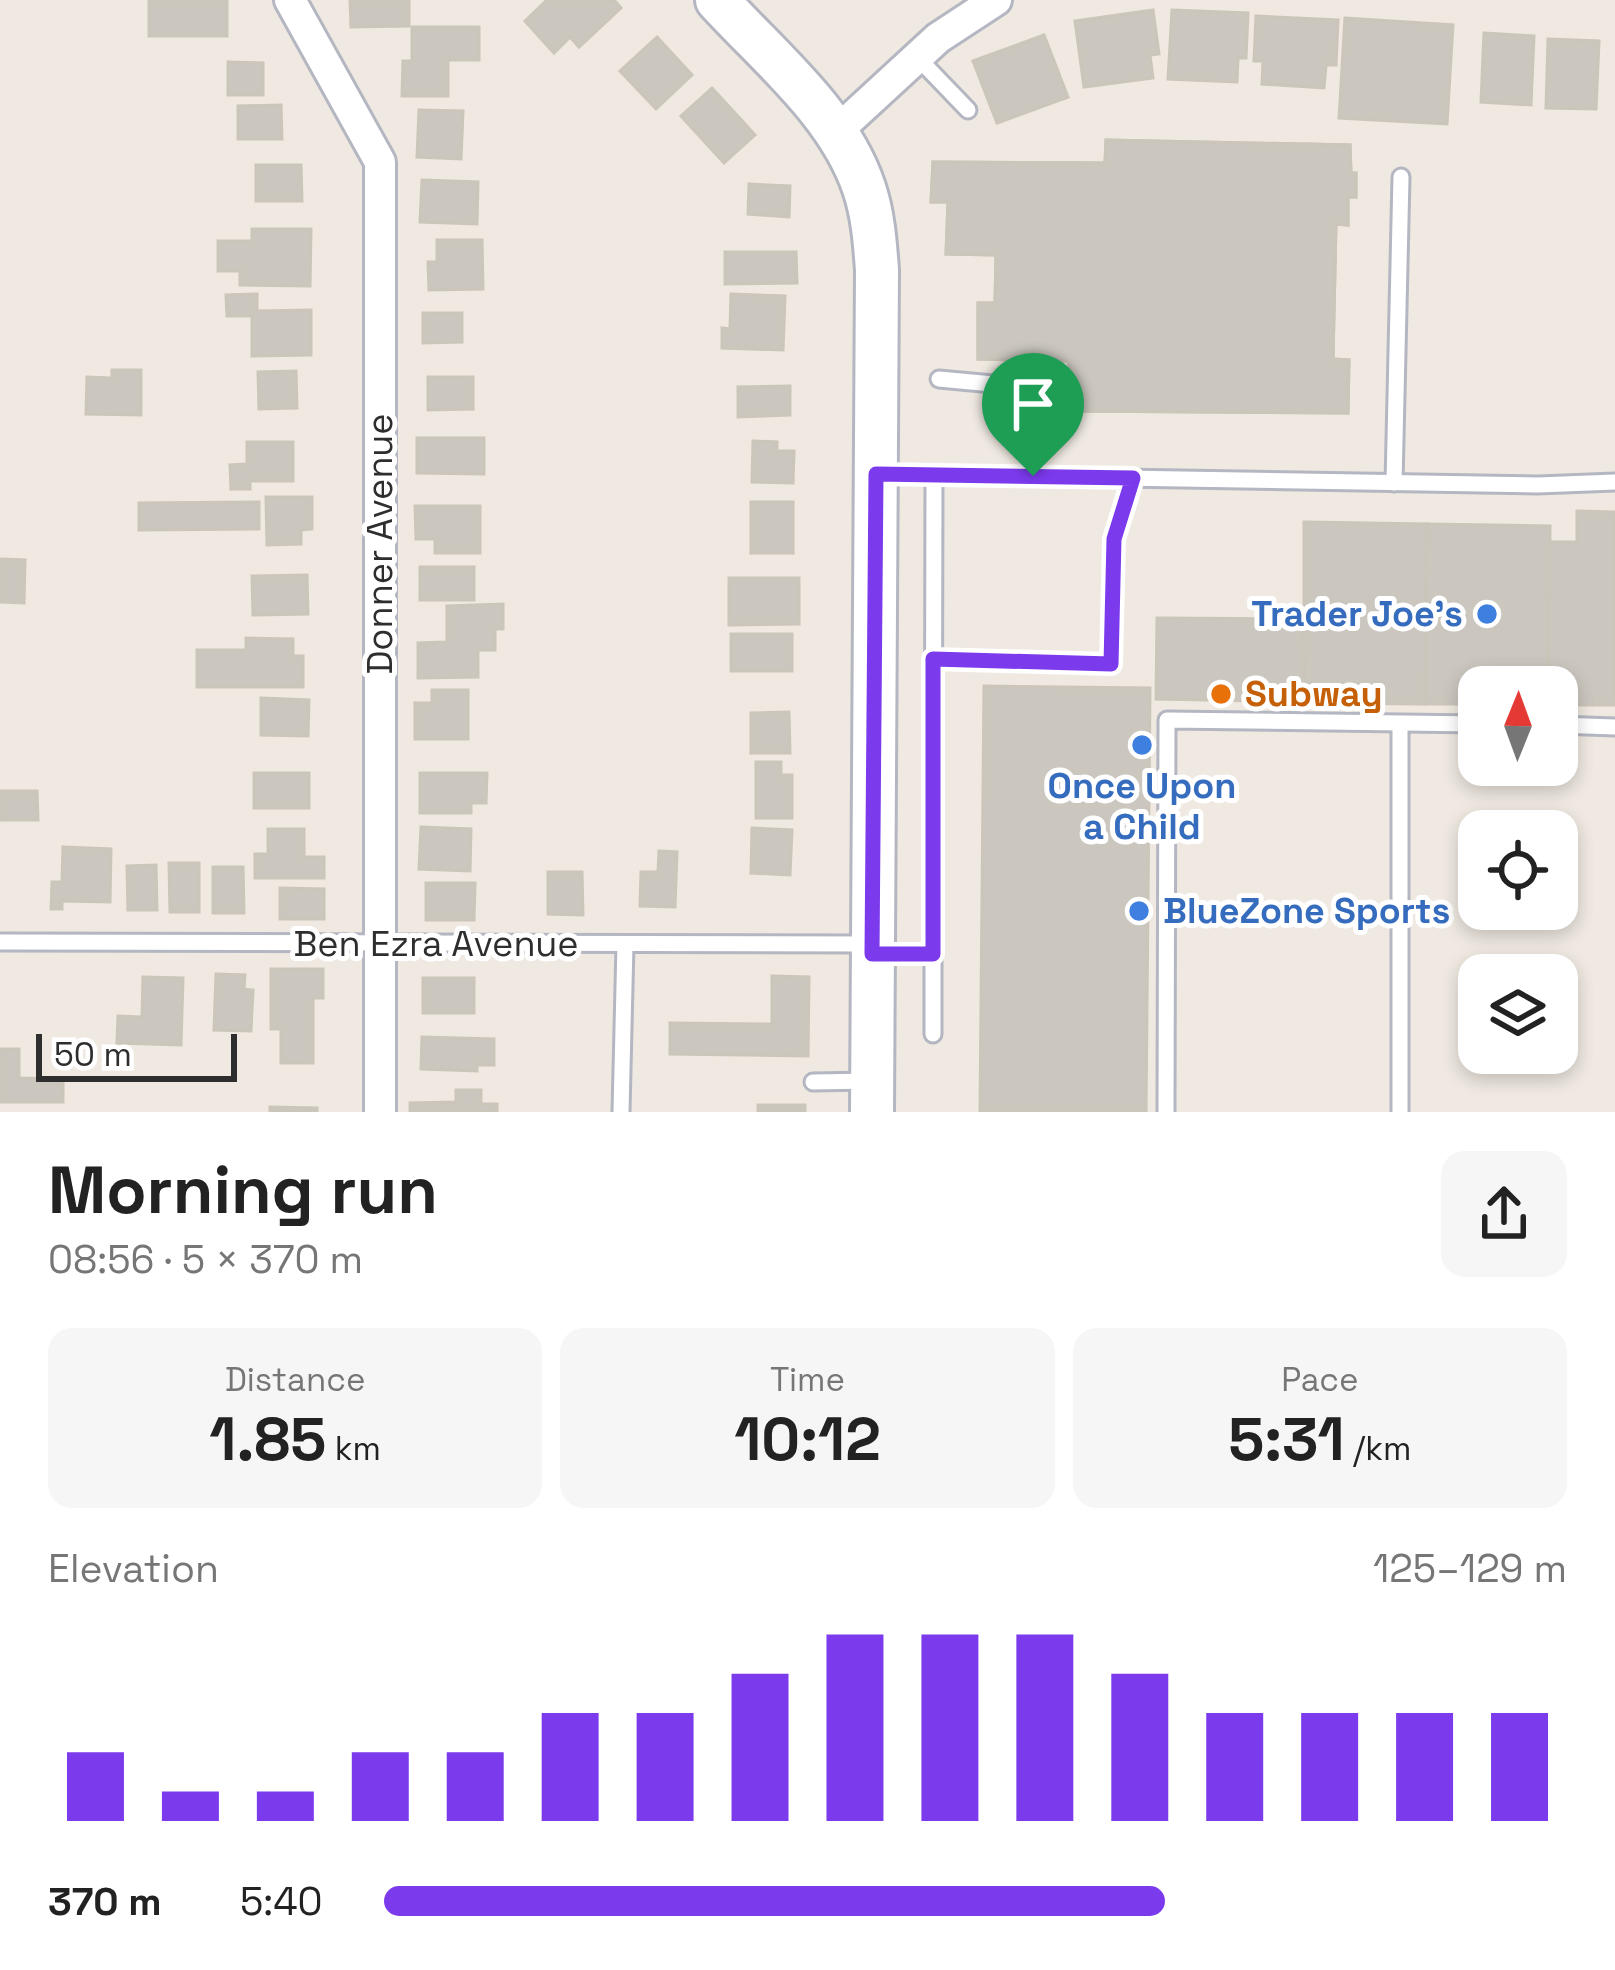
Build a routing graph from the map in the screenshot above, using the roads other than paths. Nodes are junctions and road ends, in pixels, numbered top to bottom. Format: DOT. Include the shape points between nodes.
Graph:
graph roads {
  1 [pos="290,0"];
  2 [pos="717,0"];
  3 [pos="997,0"];
  4 [pos="917,57"];
  5 [pos="968,110"];
  6 [pos="837,131"];
  7 [pos="1401,178"];
  8 [pos="939,379"];
  9 [pos="876,474"];
  10 [pos="934,475"];
  11 [pos="1033,476"];
  12 [pos="1133,478"];
  13 [pos="1615,482"];
  14 [pos="1394,483"];
  15 [pos="933,659"];
  16 [pos="1400,724"];
  17 [pos="1458,724"];
  18 [pos="1578,726"];
  19 [pos="1615,727"];
  20 [pos="0,942"];
  21 [pos="380,944"];
  22 [pos="625,944"];
  23 [pos="872,949"];
  24 [pos="933,954"];
  25 [pos="933,1034"];
  26 [pos="813,1082"];
  27 [pos="872,1097"];
  28 [pos="380,1112"];
  29 [pos="621,1112"];
  30 [pos="1166,1112"];
  31 [pos="1400,1112"];
  1 -- 21 [label="street, Donner Avenue" via="380,162"];
  2 -- 6 [label="street"];
  3 -- 4 [label="street"];
  4 -- 5 [label="lane"];
  4 -- 6 [label="street"];
  6 -- 9 [label="street" via="874,231"];
  7 -- 14 [label="lane"];
  8 -- 11 [label="lane" via="1035,388"];
  9 -- 10 [label="lane"];
  9 -- 23 [label="street"];
  10 -- 11 [label="lane"];
  10 -- 15 [label="lane"];
  11 -- 12 [label="lane"];
  12 -- 14 [label="lane"];
  12 -- 15 [label="lane" via="1114,539 1111,664"];
  13 -- 14 [label="lane"];
  15 -- 24 [label="lane"];
  16 -- 17 [label="lane"];
  16 -- 30 [label="lane" via="1167,720"];
  16 -- 31 [label="lane"];
  18 -- 19 [label="lane"];
  20 -- 21 [label="lane, Ben Ezra Avenue"];
  21 -- 22 [label="lane, Ben Ezra Avenue"];
  21 -- 28 [label="street, Donner Avenue"];
  22 -- 23 [label="lane, Ben Ezra Avenue"];
  22 -- 29 [label="lane" via="629,1083"];
  23 -- 24 [label="lane, Ben Ezra Avenue"];
  23 -- 27 [label="street"];
  24 -- 25 [label="lane"];
  26 -- 27 [label="lane"];
}
